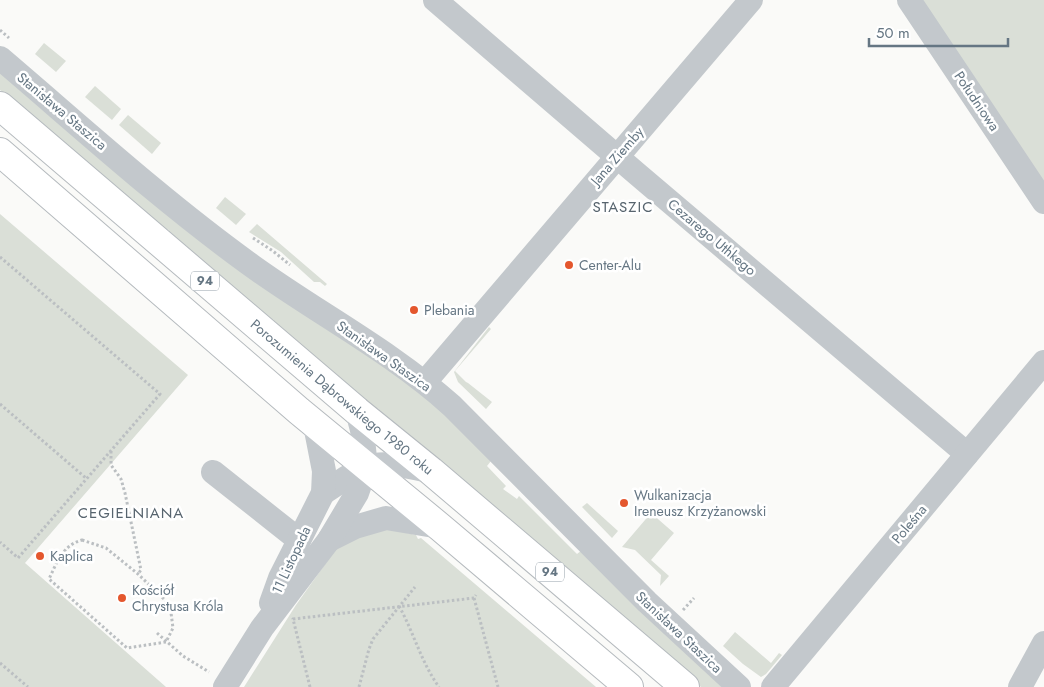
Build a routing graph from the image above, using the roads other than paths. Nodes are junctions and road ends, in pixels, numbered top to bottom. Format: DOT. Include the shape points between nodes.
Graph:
graph roads {
  1 [pos="434,0"];
  2 [pos="751,0"];
  3 [pos="909,0"];
  4 [pos="0,58"];
  5 [pos="0,106"];
  6 [pos="0,152"];
  7 [pos="617,157"];
  8 [pos="1044,202"];
  9 [pos="1044,362"];
  10 [pos="425,382"];
  11 [pos="357,411"];
  12 [pos="315,425"];
  13 [pos="967,454"];
  14 [pos="366,467"];
  15 [pos="431,471"];
  16 [pos="214,472"];
  17 [pos="323,493"];
  18 [pos="440,527"];
  19 [pos="300,540"];
  20 [pos="329,540"];
  21 [pos="262,628"];
  22 [pos="1044,643"];
  23 [pos="217,680"];
  24 [pos="629,687"];
  25 [pos="685,687"];
  26 [pos="739,687"];
  27 [pos="774,687"];
  28 [pos="1020,687"];
  1 -- 7 [label="street, Cezarego Uthkego"];
  2 -- 7 [label="street, Jana Ziemby"];
  3 -- 8 [label="street, Południowa"];
  4 -- 10 [label="street, Stanisława Staszica" via="243,260"];
  5 -- 11 [label="main road, Porozumienia Dąbrowskiego 1980 roku / 94"];
  6 -- 12 [label="main road"];
  7 -- 10 [label="street, Jana Ziemby"];
  7 -- 13 [label="street, Cezarego Uthkego"];
  9 -- 13 [label="street, Poleśna"];
  10 -- 26 [label="street, Stanisława Staszica" via="647,602"];
  11 -- 14 [label="street"];
  11 -- 15 [label="main road, Porozumienia Dąbrowskiego 1980 roku / 94"];
  12 -- 14 [label="main road"];
  12 -- 17 [label="street" via="324,471"];
  13 -- 27 [label="street, Poleśna"];
  14 -- 15 [label="street" via="383,464"];
  14 -- 17 [label="street"];
  14 -- 18 [label="main road"];
  14 -- 20 [label="street, 11 Listopada" via="357,494"];
  15 -- 25 [label="main road, Porozumienia Dąbrowskiego 1980 roku / 94"];
  16 -- 19 [label="street"];
  17 -- 19 [label="street, 11 Listopada"];
  18 -- 20 [label="street" via="386,518 355,527"];
  18 -- 24 [label="main road"];
  19 -- 21 [label="street, 11 Listopada" via="280,578"];
  20 -- 21 [label="street, 11 Listopada"];
  21 -- 23 [label="street, 11 Listopada"];
  22 -- 28 [label="street"];
}
